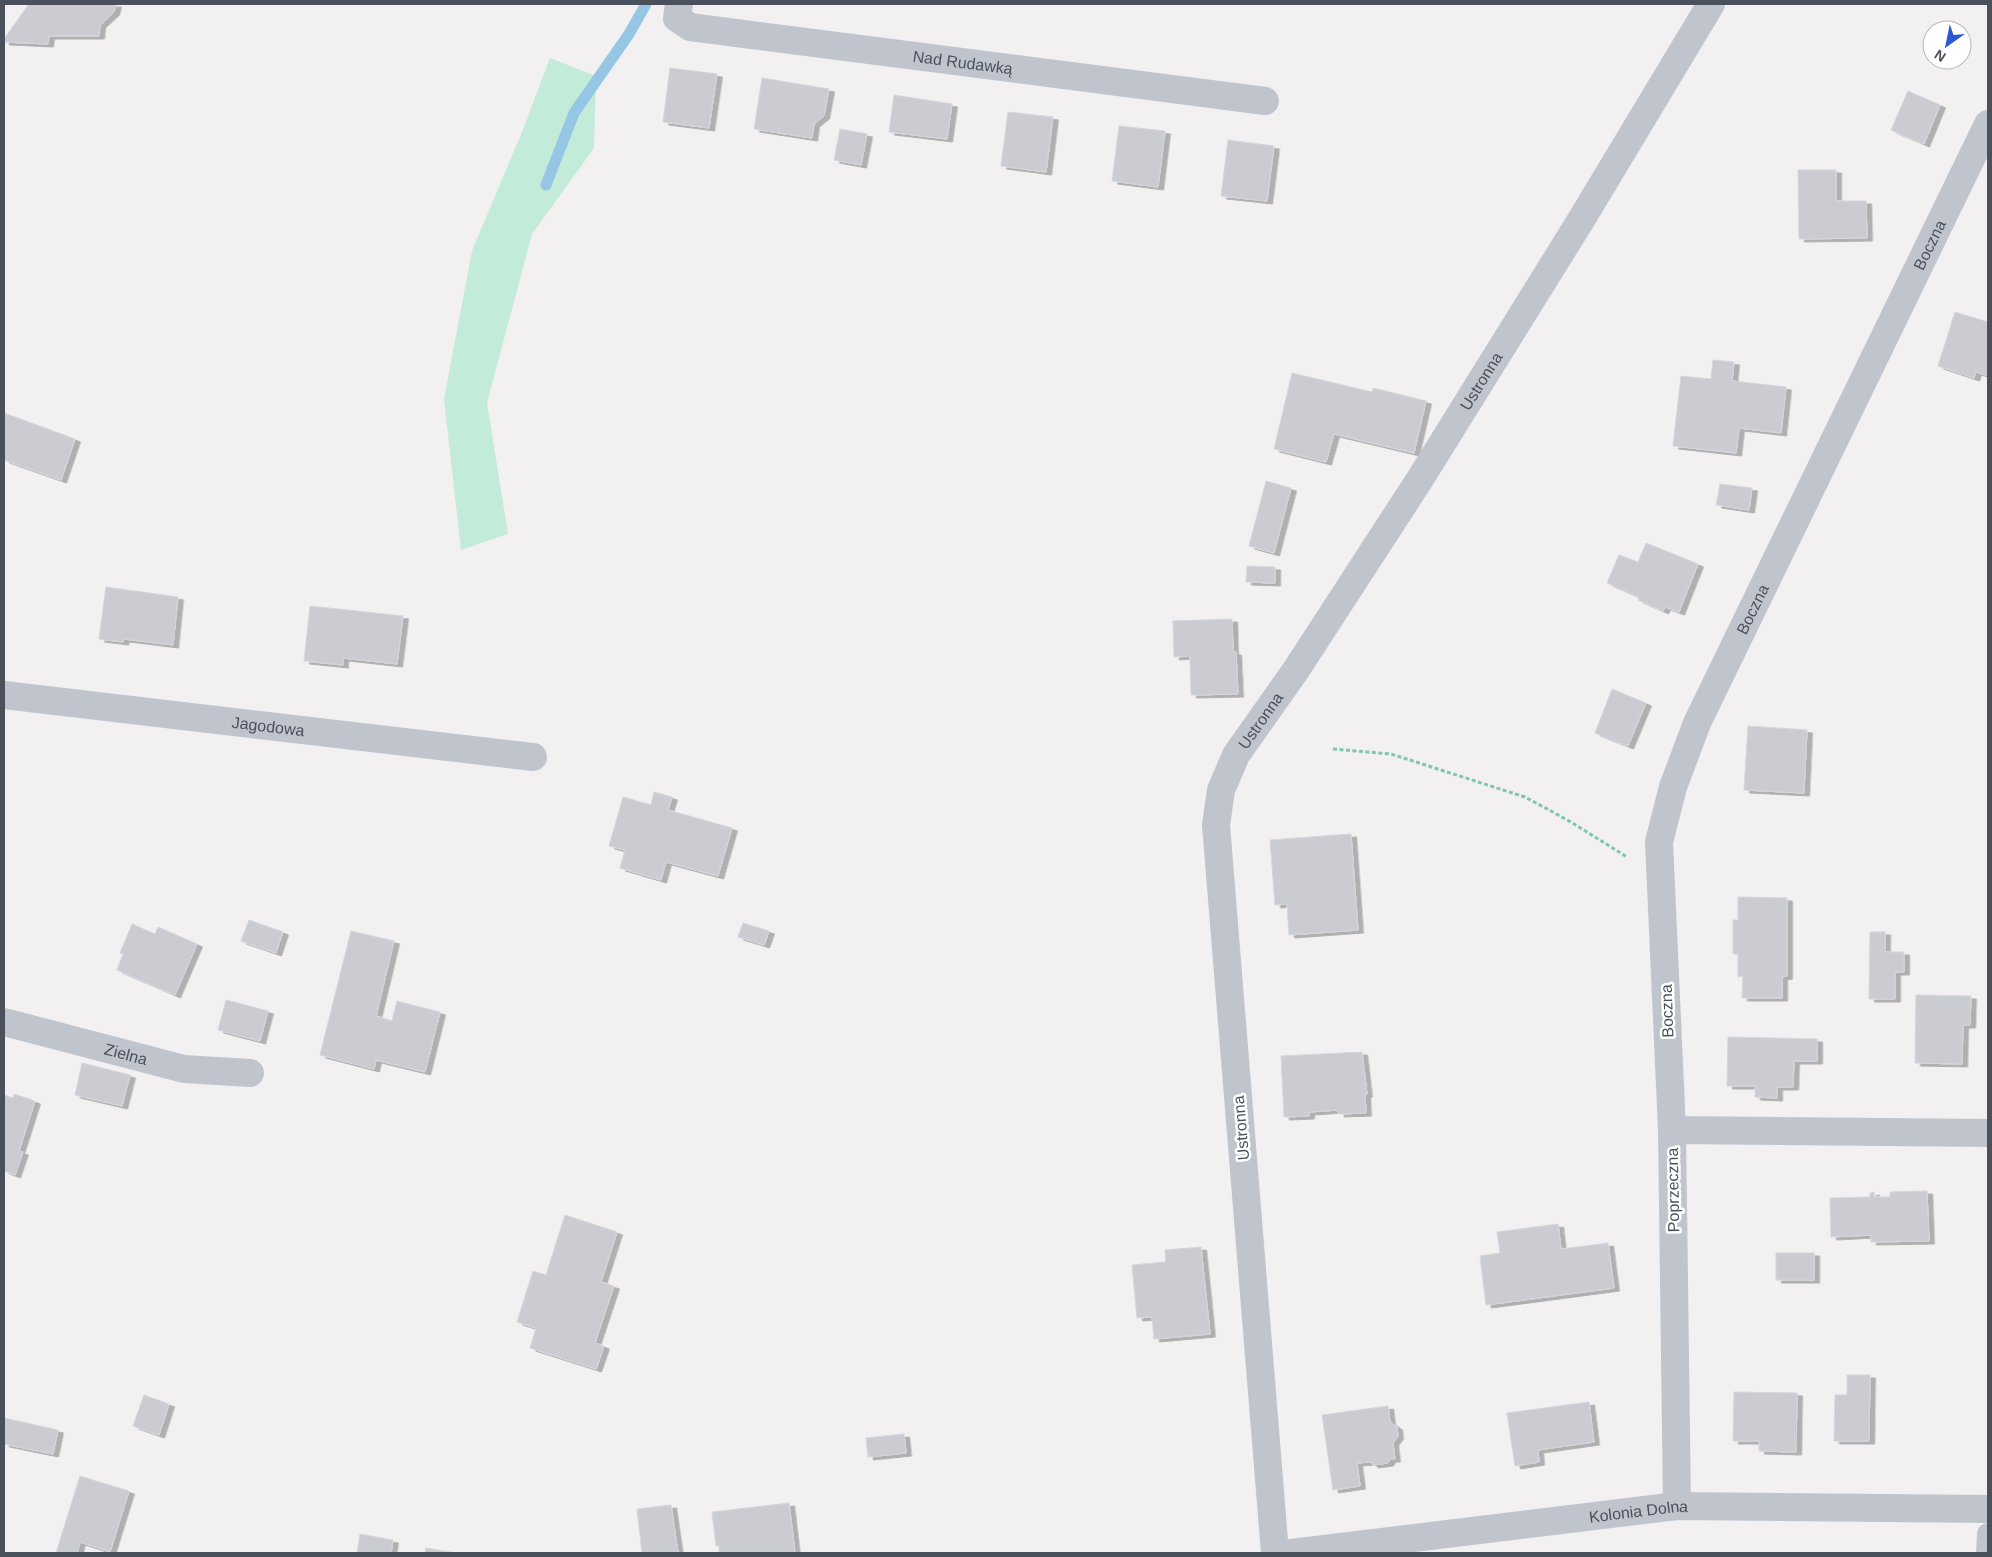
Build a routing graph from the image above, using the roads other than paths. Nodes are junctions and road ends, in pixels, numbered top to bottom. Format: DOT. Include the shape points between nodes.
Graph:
graph roads {
  1 [pos="679,4"];
  2 [pos="1711,4"];
  3 [pos="1265,101"];
  4 [pos="1988,124"];
  5 [pos="4,695"];
  6 [pos="532,757"];
  7 [pos="4,1022"];
  8 [pos="250,1073"];
  9 [pos="1672,1130"];
  10 [pos="1988,1134"];
  11 [pos="1677,1506"];
  12 [pos="1988,1510"];
  13 [pos="1988,1534"];
  14 [pos="1275,1553"];
  15 [pos="1291,1553"];
  16 [pos="1987,1553"];
  1 -- 3 [label="street, Nad Rudawką" via="677,18 690,28"];
  2 -- 14 [label="street, Ustronna" via="1426,471 1296,670 1236,755 1221,790 1216,825"];
  4 -- 9 [label="street, Boczna" via="1697,723 1672,787 1659,842"];
  5 -- 6 [label="street, Jagodowa"];
  7 -- 8 [label="street, Zielna" via="184,1069"];
  9 -- 10 [label="street, Poprzeczna"];
  9 -- 11 [label="street, Poprzeczna"];
  11 -- 12 [label="street, Kolonia Dolna"];
  11 -- 15 [label="street, Kolonia Dolna"];
  13 -- 16 [label="lane"];
}
